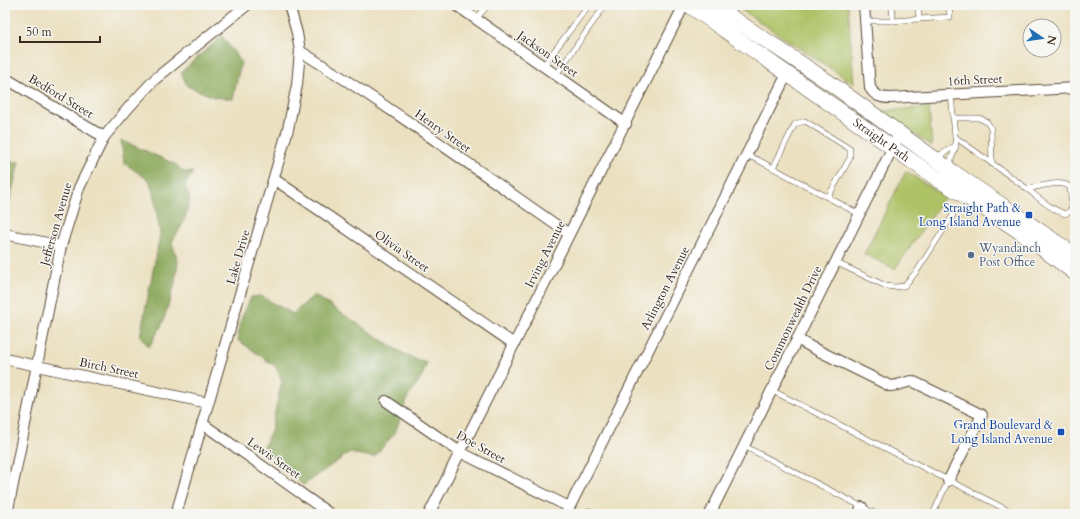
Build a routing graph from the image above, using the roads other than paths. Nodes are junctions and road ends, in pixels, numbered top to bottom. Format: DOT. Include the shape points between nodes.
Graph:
graph roads {
  1 [pos="247,5"];
  2 [pos="289,5"];
  3 [pos="456,5"];
  4 [pos="488,5"];
  5 [pos="589,5"];
  6 [pos="605,5"];
  7 [pos="684,5"];
  8 [pos="689,5"];
  9 [pos="713,5"];
  10 [pos="864,5"];
  11 [pos="892,5"];
  12 [pos="918,5"];
  13 [pos="949,5"];
  14 [pos="476,19"];
  15 [pos="919,19"];
  16 [pos="865,21"];
  17 [pos="893,21"];
  18 [pos="300,51"];
  19 [pos="543,66"];
  20 [pos="787,74"];
  21 [pos="556,75"];
  22 [pos="5,78"];
  23 [pos="1075,88"];
  24 [pos="951,94"];
  25 [pos="953,118"];
  26 [pos="626,124"];
  27 [pos="900,133"];
  28 [pos="104,137"];
  29 [pos="955,137"];
  30 [pos="956,146"];
  31 [pos="892,147"];
  32 [pos="746,155"];
  33 [pos="932,157"];
  34 [pos="992,164"];
  35 [pos="773,168"];
  36 [pos="953,172"];
  37 [pos="274,179"];
  38 [pos="1026,189"];
  39 [pos="828,197"];
  40 [pos="859,214"];
  41 [pos="953,215"];
  42 [pos="5,234"];
  43 [pos="569,234"];
  44 [pos="62,246"];
  45 [pos="1075,255"];
  46 [pos="835,262"];
  47 [pos="1075,273"];
  48 [pos="797,340"];
  49 [pos="514,344"];
  50 [pos="5,359"];
  51 [pos="38,366"];
  52 [pos="772,390"];
  53 [pos="386,401"];
  54 [pos="208,402"];
  55 [pos="203,424"];
  56 [pos="744,446"];
  57 [pos="460,452"];
  58 [pos="948,481"];
  59 [pos="9,484"];
  60 [pos="860,510"];
  61 [pos="568,511"];
  62 [pos="7,514"];
  63 [pos="176,514"];
  64 [pos="330,514"];
  65 [pos="429,514"];
  66 [pos="710,514"];
  67 [pos="876,514"];
  68 [pos="933,514"];
  69 [pos="1015,514"];
  1 -- 28 [label="street, Jefferson Avenue" via="155,79"];
  2 -- 18 [label="street, Lake Drive"];
  3 -- 14 [label="street, Jackson Street"];
  4 -- 14 [label="lane"];
  5 -- 19 [label="lane"];
  6 -- 21 [label="lane"];
  7 -- 26 [label="street, Irving Avenue"];
  8 -- 20 [label="main road, Straight Path"];
  9 -- 27 [label="main road, Straight Path"];
  10 -- 16 [label="street"];
  11 -- 17 [label="lane"];
  12 -- 15 [label="lane"];
  13 -- 15 [label="lane" via="950,17"];
  14 -- 19 [label="street, Jackson Street"];
  15 -- 17 [label="lane"];
  16 -- 17 [label="lane"];
  16 -- 24 [label="street, 16th Street" via="870,88 874,94 890,98"];
  18 -- 37 [label="street, Lake Drive" via="294,100"];
  18 -- 43 [label="street, Henry Street" via="430,137"];
  19 -- 21 [label="street, Jackson Street"];
  20 -- 31 [label="main road, Straight Path"];
  20 -- 32 [label="street, Arlington Avenue"];
  21 -- 26 [label="street, Jackson Street"];
  22 -- 28 [label="street, Bedford Street"];
  23 -- 24 [label="street, 16th Street"];
  24 -- 25 [label="lane"];
  25 -- 29 [label="lane"];
  25 -- 34 [label="lane" via="979,118 987,122 991,129"];
  26 -- 43 [label="street, Irving Avenue"];
  27 -- 31 [label="street, Commonwealth Drive"];
  27 -- 33 [label="main road, Straight Path"];
  28 -- 44 [label="street, Jefferson Avenue" via="79,188"];
  29 -- 30 [label="lane"];
  29 -- 34 [label="lane"];
  30 -- 33 [label="lane"];
  30 -- 36 [label="lane" via="950,162"];
  31 -- 40 [label="street, Commonwealth Drive"];
  31 -- 47 [label="main road, Straight Path" via="1019,231"];
  32 -- 35 [label="lane"];
  32 -- 61 [label="street, Arlington Avenue"];
  33 -- 36 [label="main road, Straight Path"];
  34 -- 38 [label="lane"];
  35 -- 39 [label="lane"];
  35 -- 39 [label="lane" via="795,124 805,121 850,149 850,158"];
  36 -- 45 [label="main road, Straight Path"];
  37 -- 49 [label="street, Olivia Street"];
  37 -- 54 [label="street, Lake Drive"];
  38 -- 38 [label="lane" via="1057,211 1065,214 1072,207 1070,187 1066,184"];
  39 -- 40 [label="lane"];
  40 -- 46 [label="street, Commonwealth Drive"];
  41 -- 46 [label="lane" via="917,271 904,286 886,286"];
  42 -- 44 [label="street"];
  43 -- 49 [label="street, Irving Avenue"];
  44 -- 51 [label="street, Jefferson Avenue"];
  46 -- 48 [label="street, Commonwealth Drive"];
  48 -- 52 [label="street, Commonwealth Drive"];
  48 -- 58 [label="street" via="890,386 912,381 982,415"];
  49 -- 57 [label="street, Irving Avenue"];
  50 -- 51 [label="street, Birch Street"];
  51 -- 54 [label="street, Birch Street"];
  51 -- 59 [label="street, Jefferson Avenue"];
  52 -- 56 [label="street, Commonwealth Drive"];
  52 -- 58 [label="lane"];
  53 -- 57 [label="street, Doe Street"];
  54 -- 55 [label="street, Lake Drive"];
  55 -- 63 [label="street, Lake Drive"];
  55 -- 64 [label="street, Lewis Street"];
  56 -- 60 [label="lane"];
  56 -- 66 [label="street, Commonwealth Drive"];
  57 -- 61 [label="street, Doe Street"];
  57 -- 65 [label="street, Irving Avenue"];
  58 -- 68 [label="lane"];
  58 -- 69 [label="lane"];
  59 -- 62 [label="street, Jefferson Avenue"];
  60 -- 67 [label="lane"];
}
